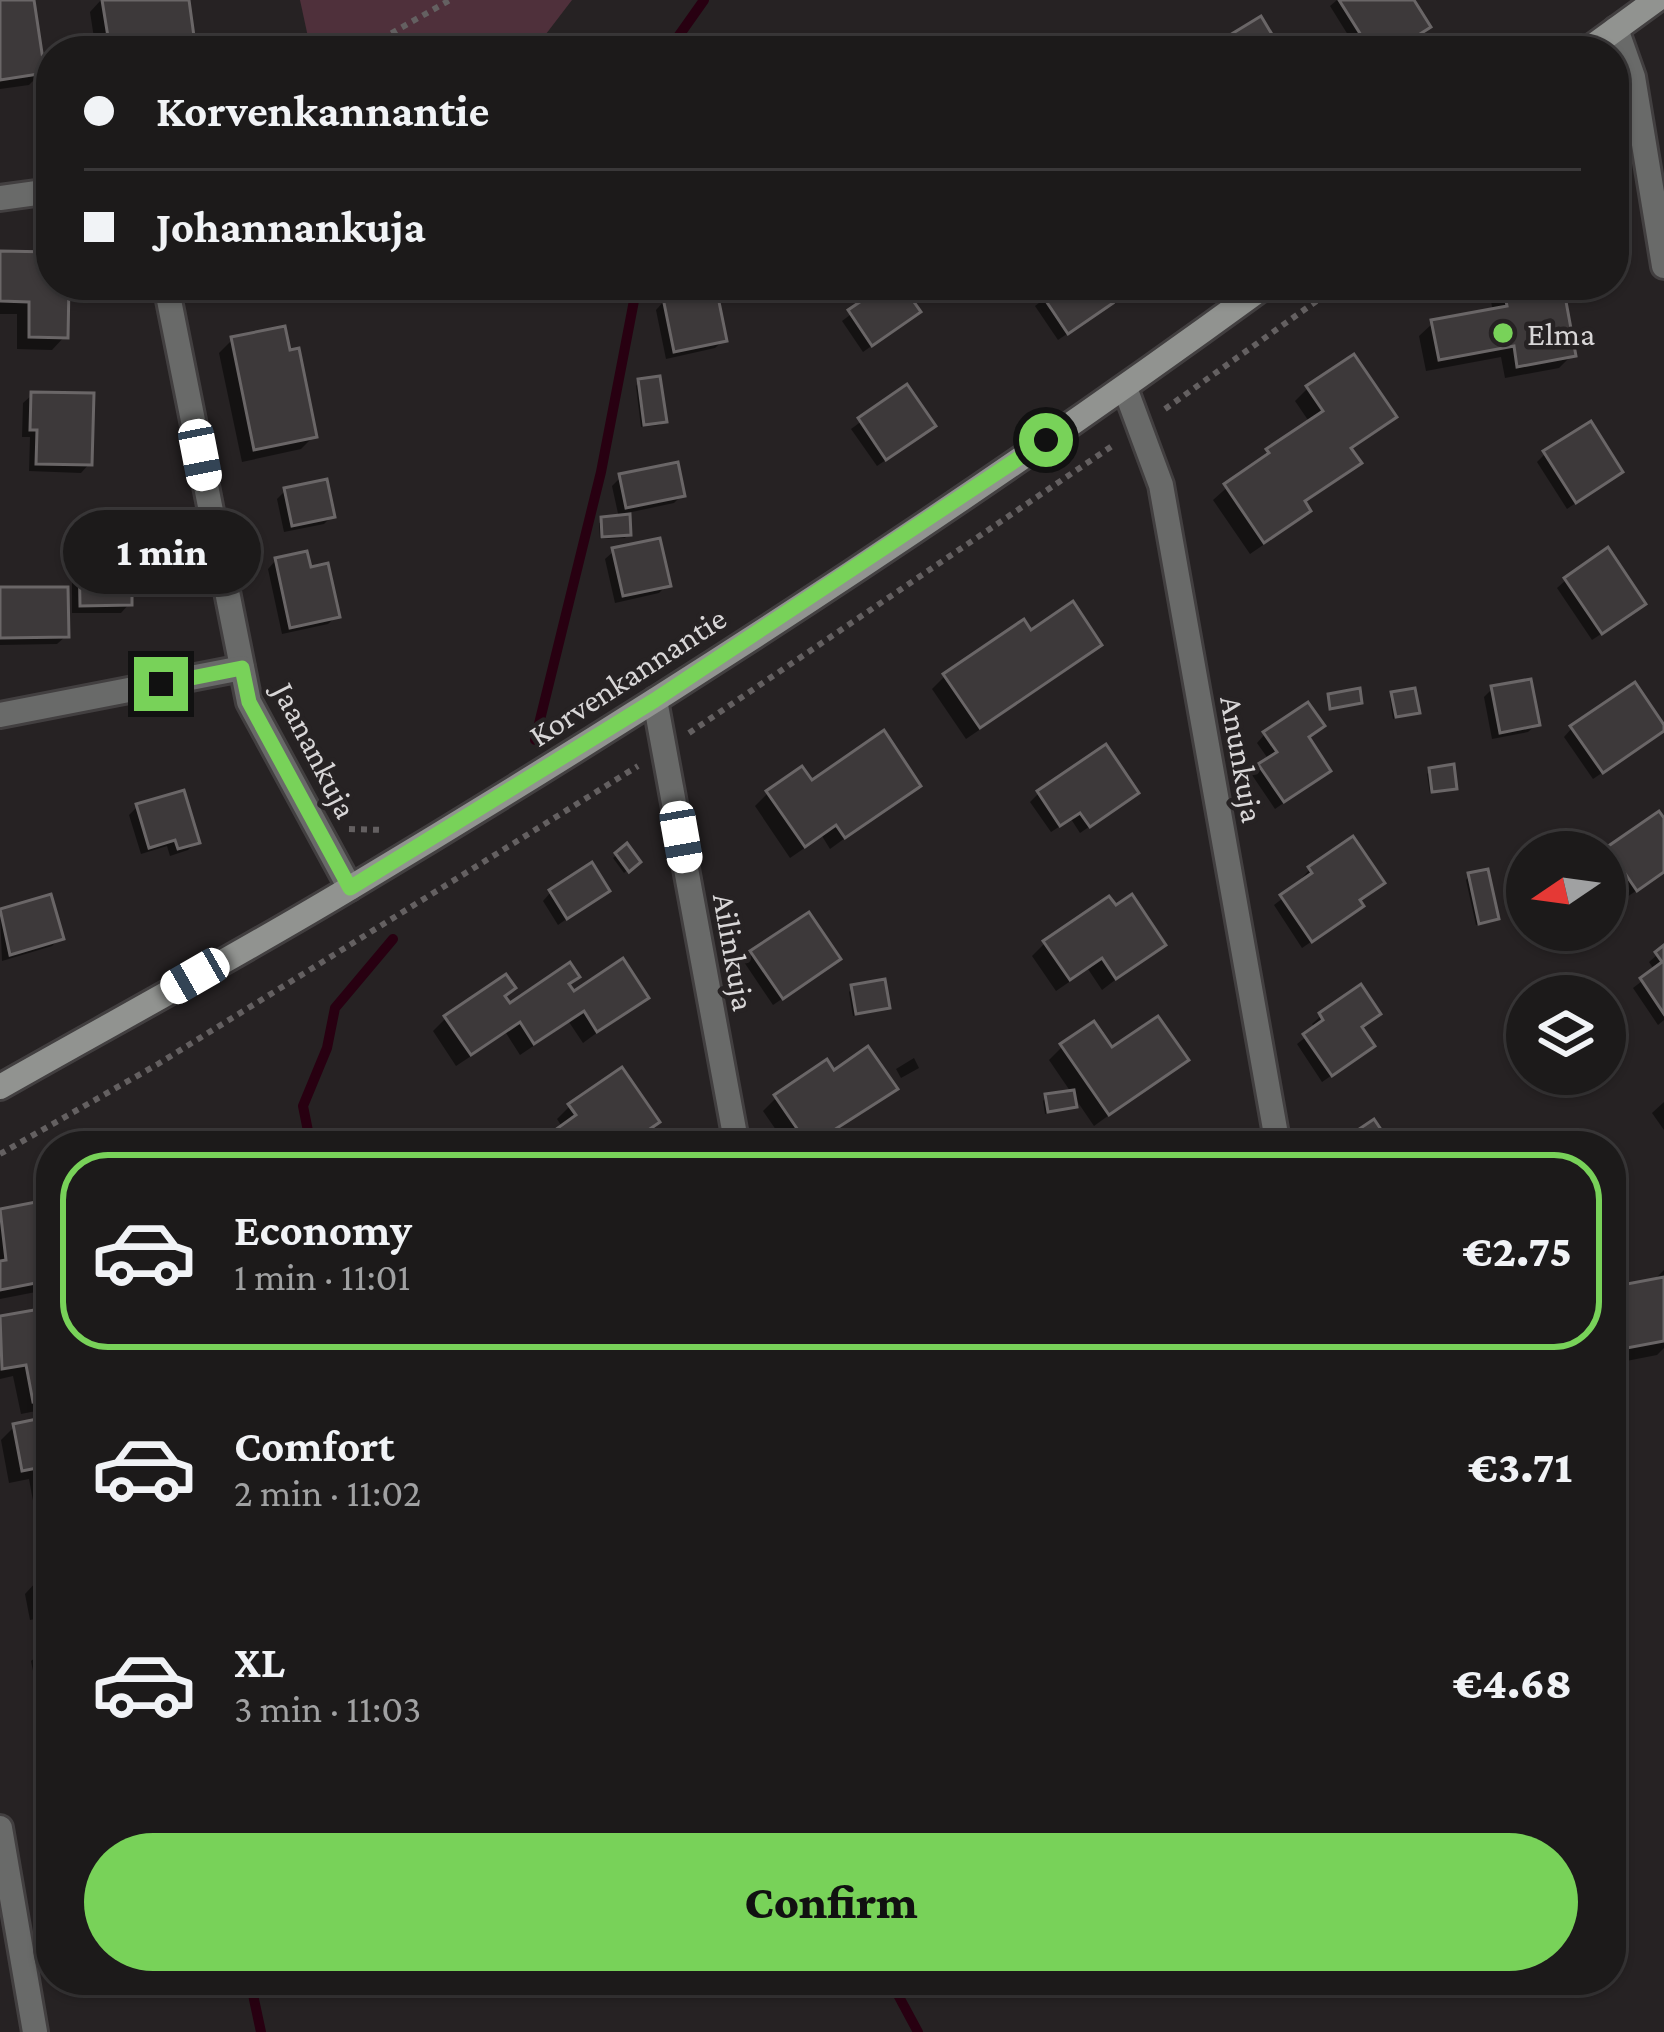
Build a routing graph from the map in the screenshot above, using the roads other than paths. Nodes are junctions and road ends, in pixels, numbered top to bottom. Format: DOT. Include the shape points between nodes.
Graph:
graph roads {
  1 [pos="1656,0"];
  2 [pos="1616,29"];
  3 [pos="1606,36"];
  4 [pos="1618,36"];
  5 [pos="1629,66"];
  6 [pos="36,193"];
  7 [pos="0,198"];
  8 [pos="1664,266"];
  9 [pos="169,300"];
  10 [pos="1245,300"];
  11 [pos="1125,388"];
  12 [pos="242,668"];
  13 [pos="655,700"];
  14 [pos="0,715"];
  15 [pos="350,888"];
  16 [pos="0,1088"];
  17 [pos="734,1131"];
  18 [pos="1275,1131"];
  19 [pos="0,1828"];
  20 [pos="34,2032"];
  1 -- 2 [label="main road"];
  2 -- 3 [label="main road"];
  2 -- 4 [label="street"];
  5 -- 8 [label="street"];
  6 -- 7 [label="street"];
  9 -- 12 [label="street, Jaanankuja"];
  10 -- 11 [label="main road, Korvenkannantie"];
  11 -- 13 [label="main road, Korvenkannantie"];
  11 -- 18 [label="street, Anunkuja" via="1161,484"];
  12 -- 14 [label="street"];
  12 -- 15 [label="street, Jaanankuja" via="249,702"];
  13 -- 15 [label="main road, Korvenkannantie"];
  13 -- 17 [label="street, Ailinkuja"];
  15 -- 16 [label="main road, Korvenkannantie"];
  19 -- 20 [label="street"];
}
